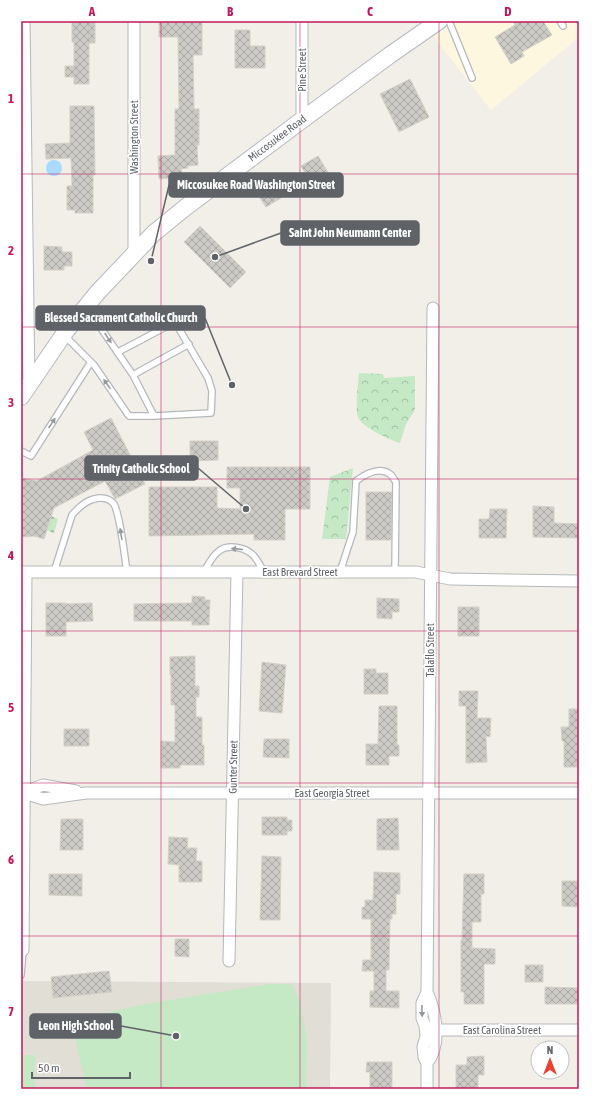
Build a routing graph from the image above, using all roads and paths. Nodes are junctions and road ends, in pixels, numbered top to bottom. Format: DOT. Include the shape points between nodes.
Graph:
graph roads {
  1 [pos="24,21"];
  2 [pos="134,21"];
  3 [pos="302,21"];
  4 [pos="440,21"];
  5 [pos="560,21"];
  6 [pos="564,26"];
  7 [pos="472,78"];
  8 [pos="302,120"];
  9 [pos="134,254"];
  10 [pos="86,306"];
  11 [pos="433,308"];
  12 [pos="63,335"];
  13 [pos="189,344"];
  14 [pos="118,352"];
  15 [pos="91,362"];
  16 [pos="133,375"];
  17 [pos="24,386"];
  18 [pos="154,416"];
  19 [pos="21,452"];
  20 [pos="23,572"];
  21 [pos="54,572"];
  22 [pos="127,572"];
  23 [pos="204,572"];
  24 [pos="237,572"];
  25 [pos="264,572"];
  26 [pos="340,572"];
  27 [pos="395,572"];
  28 [pos="430,575"];
  29 [pos="579,581"];
  30 [pos="22,792"];
  31 [pos="232,793"];
  32 [pos="429,794"];
  33 [pos="579,794"];
  34 [pos="23,950"];
  35 [pos="230,961"];
  36 [pos="21,975"];
  37 [pos="431,1030"];
  38 [pos="579,1030"];
  39 [pos="427,1089"];
  1 -- 17 [label="street"];
  2 -- 9 [label="street, Washington Street"];
  3 -- 8 [label="street, Pine Street"];
  4 -- 7 [label="lane"];
  4 -- 8 [label="street, Miccosukee Road" via="390,54"];
  5 -- 6 [label="lane"];
  8 -- 9 [label="street, Miccosukee Road" via="186,206"];
  9 -- 10 [label="street, Miccosukee Road"];
  10 -- 12 [label="street, Miccosukee Road"];
  10 -- 14 [label="lane, one-way"];
  11 -- 28 [label="street, Talaflo Street"];
  12 -- 15 [label="lane"];
  12 -- 17 [label="street, Miccosukee Road"];
  13 -- 14 [label="lane" via="175,322"];
  13 -- 16 [label="lane"];
  13 -- 18 [label="lane" via="208,378 212,391 212,413"];
  14 -- 16 [label="lane"];
  18 -- 15 [label="lane, one-way" via="129,416"];
  19 -- 15 [label="lane, one-way" via="31,456"];
  16 -- 18 [label="lane"];
  20 -- 21 [label="street, East Brevard Street"];
  20 -- 30 [label="street"];
  21 -- 22 [label="street, East Brevard Street"];
  22 -- 21 [label="lane, one-way" via="118,513 114,504 107,499 98,498 89,500 72,515"];
  22 -- 23 [label="street, East Brevard Street"];
  23 -- 24 [label="street, East Brevard Street"];
  25 -- 23 [label="lane, one-way" via="253,555 235,548 219,551"];
  24 -- 25 [label="street, East Brevard Street"];
  24 -- 31 [label="street, Gunter Street"];
  25 -- 26 [label="street, East Brevard Street"];
  26 -- 27 [label="street, East Brevard Street"];
  26 -- 27 [label="lane" via="353,532 356,481 365,474 378,471 389,474 396,482"];
  27 -- 28 [label="street, East Brevard Street"];
  28 -- 29 [label="street, East Brevard Street" via="450,579"];
  28 -- 32 [label="street, Talaflo Street"];
  30 -- 31 [label="street, East Georgia Street" via="43,799 86,792"];
  30 -- 34 [label="street"];
  31 -- 32 [label="street, East Georgia Street"];
  31 -- 35 [label="street, Gunter Street"];
  32 -- 33 [label="street, East Georgia Street"];
  32 -- 37 [label="street, Talaflo Street" via="427,992 422,1003 422,1018 425,1026"];
  34 -- 36 [label="lane"];
  37 -- 38 [label="street, East Carolina Street"];
  37 -- 39 [label="street, Talaflo Street" via="423,1052 428,1063"];
}
